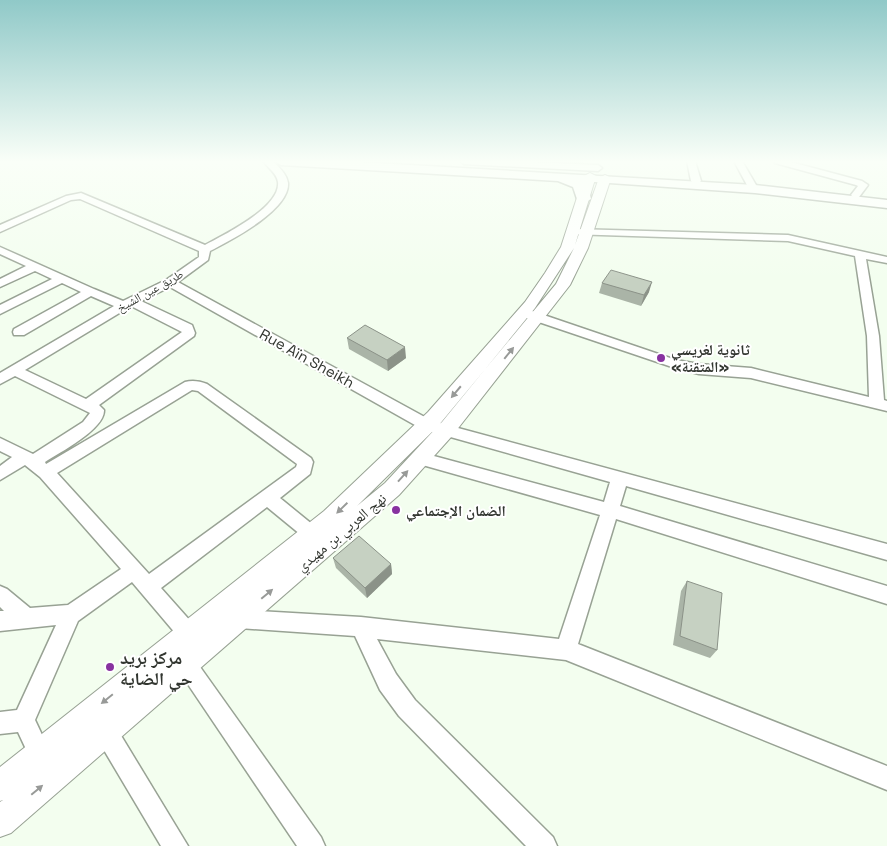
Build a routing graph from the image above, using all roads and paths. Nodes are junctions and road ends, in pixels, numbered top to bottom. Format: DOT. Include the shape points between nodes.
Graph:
graph roads {
  1 [pos="63,200"];
  2 [pos="91,200"];
  3 [pos="276,200"];
  4 [pos="589,200"];
  5 [pos="856,200"];
  6 [pos="887,204"];
  7 [pos="0,229"];
  8 [pos="580,232"];
  9 [pos="205,249"];
  10 [pos="0,250"];
  11 [pos="860,254"];
  12 [pos="887,260"];
  13 [pos="35,266"];
  14 [pos="61,279"];
  15 [pos="170,282"];
  16 [pos="0,284"];
  17 [pos="90,292"];
  18 [pos="128,304"];
  19 [pos="0,310"];
  20 [pos="525,322"];
  21 [pos="19,332"];
  22 [pos="873,336"];
  23 [pos="887,339"];
  24 [pos="14,370"];
  25 [pos="0,379"];
  26 [pos="88,405"];
  27 [pos="882,405"];
  28 [pos="436,428"];
  29 [pos="0,444"];
  30 [pos="419,458"];
  31 [pos="35,464"];
  32 [pos="0,474"];
  33 [pos="620,478"];
  34 [pos="268,498"];
  35 [pos="609,510"];
  36 [pos="312,534"];
  37 [pos="887,552"];
  38 [pos="134,570"];
  39 [pos="147,587"];
  40 [pos="0,595"];
  41 [pos="887,595"];
  42 [pos="231,613"];
  43 [pos="71,614"];
  44 [pos="27,618"];
  45 [pos="0,621"];
  46 [pos="361,627"];
  47 [pos="188,634"];
  48 [pos="566,650"];
  49 [pos="194,657"];
  50 [pos="24,720"];
  51 [pos="0,723"];
  52 [pos="106,732"];
  53 [pos="40,754"];
  54 [pos="887,778"];
  55 [pos="0,786"];
  56 [pos="0,822"];
  57 [pos="175,846"];
  58 [pos="312,846"];
  59 [pos="544,846"];
  1 -- 7 [label="street"];
  2 -- 9 [label="street"];
  3 -- 9 [label="street" via="240,231"];
  4 -- 8 [label="main road, نهج العربي بن مهيدي"];
  5 -- 6 [label="highway"];
  8 -- 11 [label="street" via="788,238"];
  8 -- 20 [label="main road, نهج العربي بن مهيدي" via="581,248 563,285"];
  9 -- 15 [label="street, طريق عين الشيخ" via="204,258"];
  10 -- 13 [label="street"];
  11 -- 12 [label="street"];
  11 -- 22 [label="street"];
  13 -- 14 [label="street"];
  13 -- 16 [label="street"];
  14 -- 17 [label="street"];
  14 -- 19 [label="street"];
  15 -- 18 [label="street, طريق عين الشيخ"];
  15 -- 28 [label="street, Rue Aïn Sheikh"];
  17 -- 18 [label="street"];
  17 -- 21 [label="street"];
  18 -- 24 [label="street, طريق عين الشيخ"];
  18 -- 26 [label="street" via="188,328 189,333"];
  20 -- 27 [label="street" via="675,364 751,373"];
  20 -- 28 [label="main road, نهج العربي بن مهيدي"];
  22 -- 23 [label="street"];
  22 -- 27 [label="street"];
  24 -- 25 [label="street, طريق عين الشيخ"];
  24 -- 26 [label="street"];
  26 -- 31 [label="street" via="97,410 94,421"];
  28 -- 30 [label="main road, نهج العربي بن مهيدي"];
  28 -- 33 [label="street, Rue Aïn Sheikh"];
  28 -- 36 [label="main road, نهج العربي بن مهيدي, one-way"];
  29 -- 31 [label="street"];
  30 -- 35 [label="street"];
  42 -- 30 [label="main road, نهج العربي بن مهيدي, one-way" via="392,489"];
  31 -- 32 [label="street"];
  31 -- 34 [label="street" via="179,390 196,385 305,462 304,470"];
  31 -- 38 [label="street"];
  33 -- 35 [label="street"];
  33 -- 37 [label="street, Rue Aïn Sheikh"];
  34 -- 36 [label="street"];
  34 -- 39 [label="street"];
  35 -- 41 [label="street"];
  35 -- 48 [label="street"];
  36 -- 42 [label="main road, نهج العربي بن مهيدي"];
  38 -- 39 [label="street"];
  38 -- 43 [label="street"];
  39 -- 47 [label="street"];
  40 -- 44 [label="street"];
  42 -- 46 [label="street"];
  42 -- 47 [label="main road, نهج العربي بن مهيدي"];
  42 -- 49 [label="main road, نهج العربي بن مهيدي"];
  43 -- 44 [label="street"];
  43 -- 50 [label="street"];
  44 -- 45 [label="street"];
  46 -- 48 [label="street"];
  46 -- 59 [label="street" via="388,682 407,708"];
  47 -- 49 [label="street"];
  47 -- 53 [label="main road, نهج العربي بن مهيدي, one-way"];
  48 -- 54 [label="street"];
  49 -- 52 [label="main road, نهج العربي بن مهيدي"];
  49 -- 58 [label="street"];
  50 -- 51 [label="street"];
  50 -- 53 [label="street"];
  56 -- 52 [label="main road, نهج العربي بن مهيدي, one-way"];
  52 -- 57 [label="street"];
  53 -- 55 [label="main road, نهج العربي بن مهيدي"];
}
